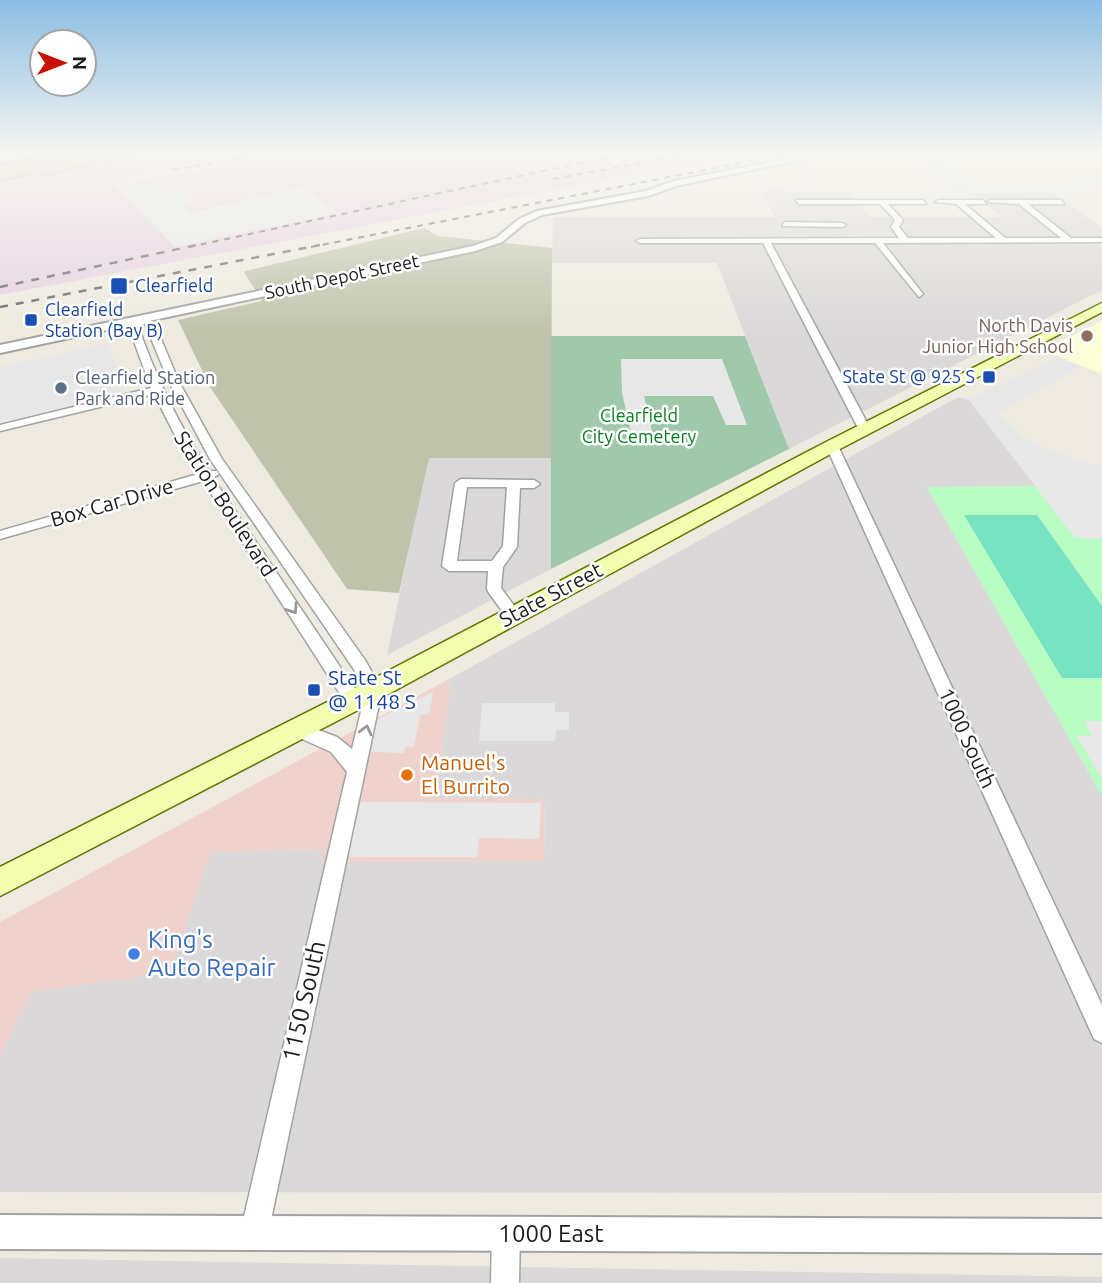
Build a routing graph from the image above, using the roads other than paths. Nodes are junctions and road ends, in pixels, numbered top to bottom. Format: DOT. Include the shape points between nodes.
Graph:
graph roads {
  1 [pos="538,214"];
  2 [pos="893,214"];
  3 [pos="972,214"];
  4 [pos="1036,214"];
  5 [pos="836,217"];
  6 [pos="785,224"];
  7 [pos="842,225"];
  8 [pos="765,240"];
  9 [pos="853,240"];
  10 [pos="877,240"];
  11 [pos="905,240"];
  12 [pos="1003,240"];
  13 [pos="1069,240"];
  14 [pos="1102,240"];
  15 [pos="640,241"];
  16 [pos="919,294"];
  17 [pos="1102,307"];
  18 [pos="141,319"];
  19 [pos="0,349"];
  20 [pos="156,390"];
  21 [pos="0,428"];
  22 [pos="865,430"];
  23 [pos="832,446"];
  24 [pos="224,470"];
  25 [pos="205,475"];
  26 [pos="513,484"];
  27 [pos="534,484"];
  28 [pos="0,535"];
  29 [pos="496,566"];
  30 [pos="513,615"];
  31 [pos="363,695"];
  32 [pos="297,729"];
  33 [pos="355,769"];
  34 [pos="0,882"];
  35 [pos="1102,1031"];
  36 [pos="0,1232"];
  37 [pos="254,1234"];
  38 [pos="506,1234"];
  39 [pos="1102,1236"];
  40 [pos="505,1283"];
  1 -- 18 [label="street, South Depot Street" via="499,240 475,248"];
  2 -- 11 [label="street"];
  3 -- 12 [label="street"];
  4 -- 13 [label="street"];
  5 -- 7 [label="street"];
  6 -- 7 [label="street"];
  7 -- 9 [label="street"];
  8 -- 9 [label="street"];
  8 -- 15 [label="street"];
  8 -- 22 [label="street"];
  9 -- 10 [label="street"];
  10 -- 11 [label="street"];
  10 -- 16 [label="street"];
  11 -- 12 [label="street"];
  12 -- 13 [label="street"];
  13 -- 14 [label="street"];
  17 -- 22 [label="main road, State Street"];
  18 -- 19 [label="street, South Depot Street"];
  18 -- 20 [label="street, Station Boulevard" via="133,325"];
  18 -- 24 [label="street, Station Boulevard" via="149,322 174,382"];
  20 -- 21 [label="street"];
  20 -- 25 [label="street, Station Boulevard"];
  22 -- 23 [label="main road, State Street"];
  23 -- 30 [label="main road, State Street"];
  23 -- 35 [label="street, 1000 South"];
  24 -- 25 [label="street, Box Car Drive"];
  24 -- 31 [label="street, Station Boulevard" via="359,664"];
  25 -- 28 [label="street, Box Car Drive"];
  25 -- 31 [label="street, Station Boulevard, one-way"];
  26 -- 27 [label="street"];
  26 -- 29 [label="street" via="510,547"];
  26 -- 29 [label="street" via="461,483 449,566"];
  29 -- 30 [label="street" via="494,589"];
  30 -- 31 [label="main road, State Street"];
  31 -- 32 [label="main road, State Street"];
  33 -- 31 [label="street, 1150 South, one-way"];
  32 -- 33 [label="street" via="338,745"];
  32 -- 34 [label="main road, State Street"];
  33 -- 37 [label="street, 1150 South"];
  36 -- 37 [label="street, 1000 East"];
  37 -- 38 [label="street, 1000 East"];
  38 -- 39 [label="street, 1000 East"];
  38 -- 40 [label="street"];
}
